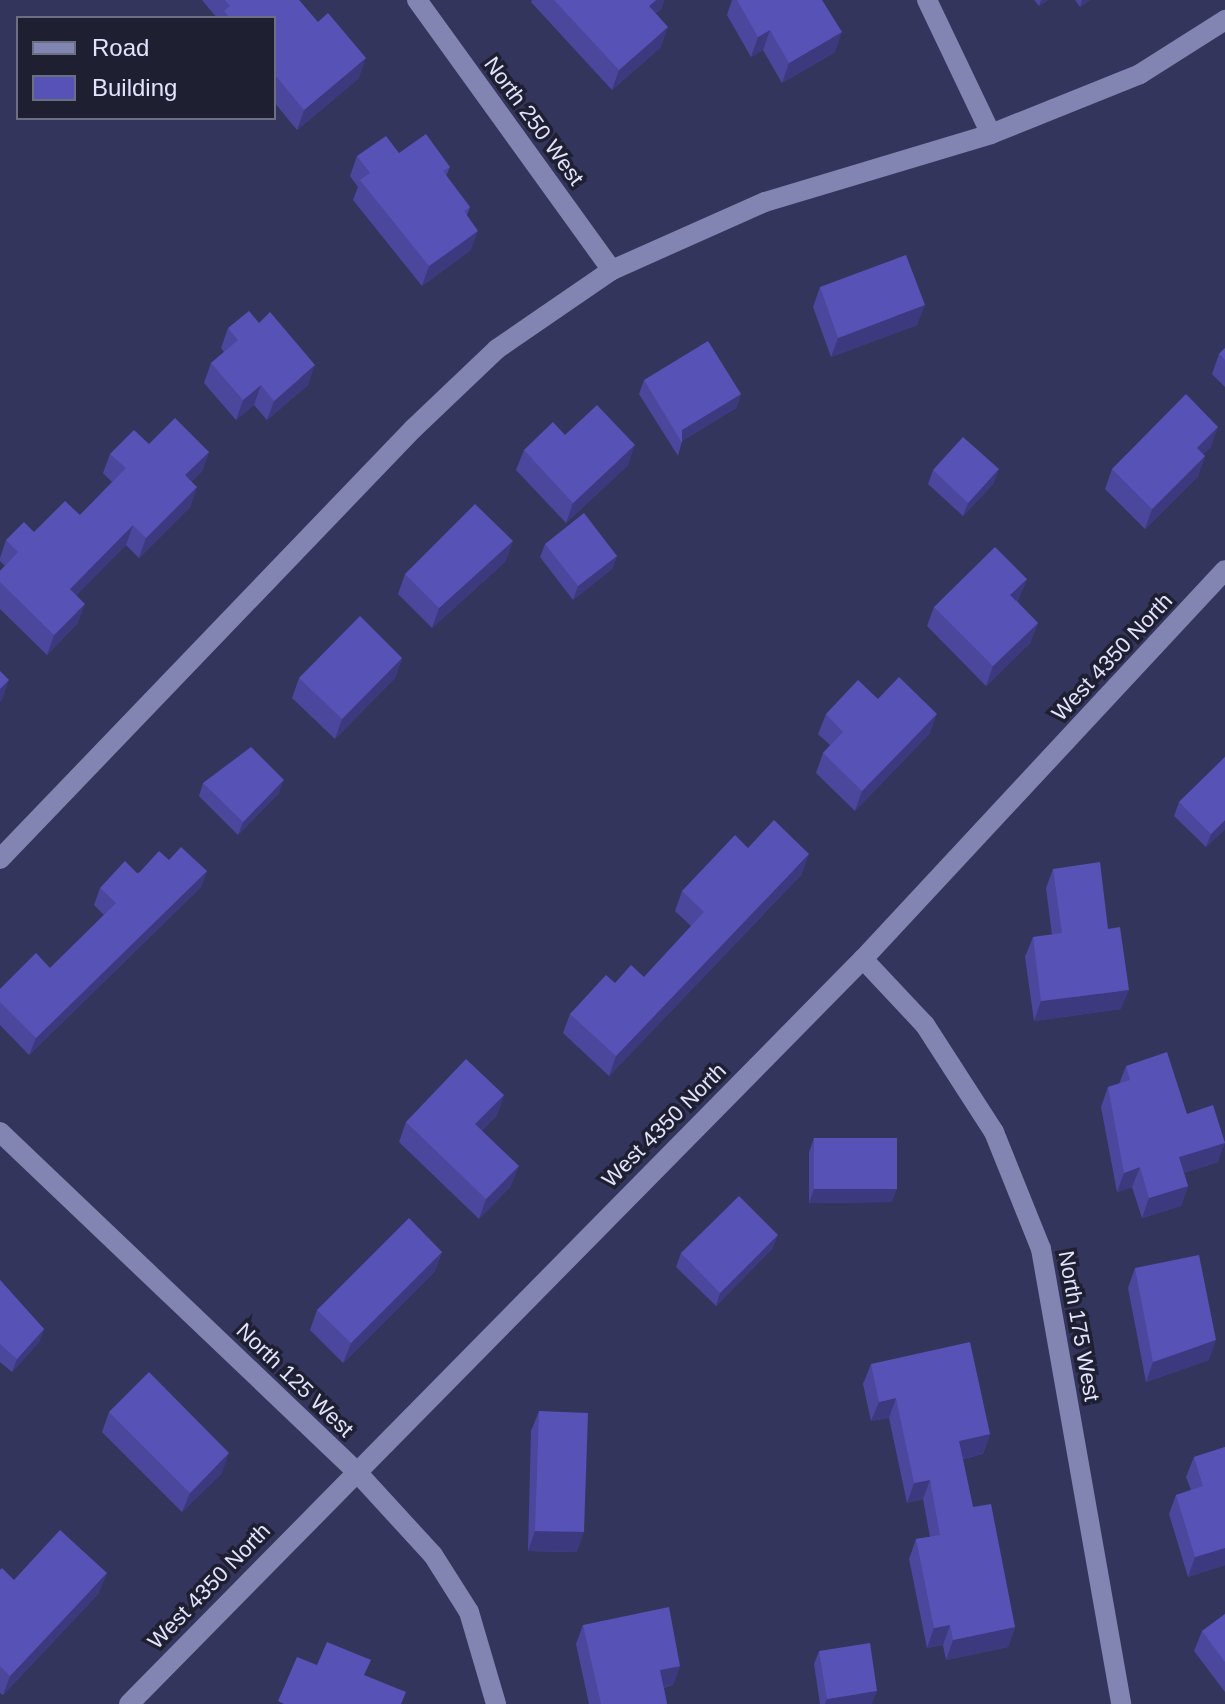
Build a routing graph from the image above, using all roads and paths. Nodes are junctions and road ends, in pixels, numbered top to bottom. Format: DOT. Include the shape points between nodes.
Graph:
graph roads {
  1 [pos="417,0"];
  2 [pos="927,0"];
  3 [pos="1225,20"];
  4 [pos="991,134"];
  5 [pos="612,270"];
  6 [pos="1225,570"];
  7 [pos="0,859"];
  8 [pos="863,959"];
  9 [pos="0,1132"];
  10 [pos="355,1470"];
  11 [pos="129,1704"];
  12 [pos="496,1704"];
  13 [pos="1121,1704"];
  1 -- 5 [label="street, North 250 West"];
  2 -- 4 [label="street"];
  3 -- 4 [label="street" via="1140,74"];
  4 -- 5 [label="street" via="765,202"];
  5 -- 7 [label="street" via="497,349 413,429"];
  6 -- 8 [label="street, West 4350 North"];
  8 -- 10 [label="street, West 4350 North"];
  8 -- 13 [label="street, North 175 West" via="925,1025 994,1132 1041,1249"];
  9 -- 10 [label="street, North 125 West"];
  10 -- 11 [label="street, West 4350 North"];
  10 -- 12 [label="street, North 125 West" via="433,1555 469,1612"];
}
